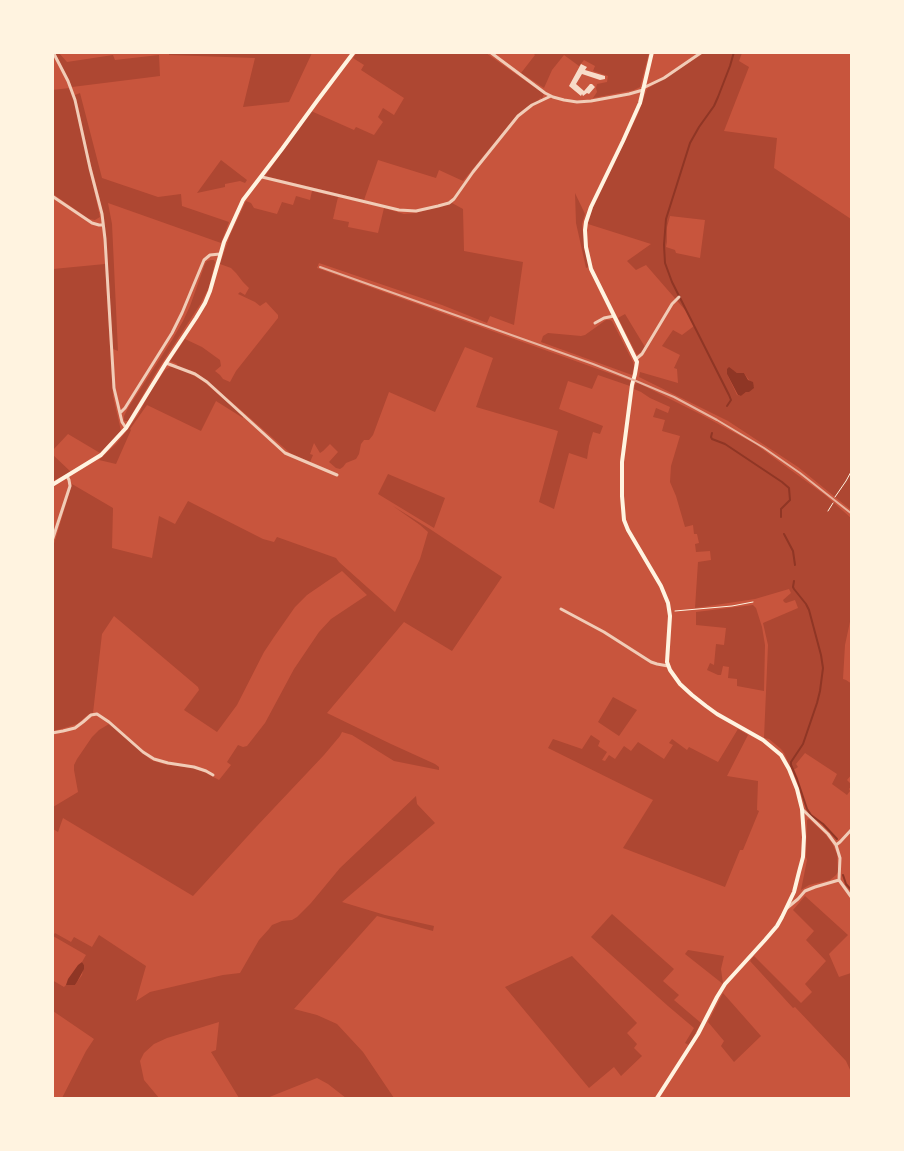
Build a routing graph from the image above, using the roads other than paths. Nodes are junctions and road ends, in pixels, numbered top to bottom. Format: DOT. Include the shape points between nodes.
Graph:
graph roads {
  1 [pos="53,52"];
  2 [pos="354,52"];
  3 [pos="490,52"];
  4 [pos="652,52"];
  5 [pos="702,52"];
  6 [pos="643,89"];
  7 [pos="551,96"];
  8 [pos="262,177"];
  9 [pos="52,196"];
  10 [pos="103,225"];
  11 [pos="220,254"];
  12 [pos="679,297"];
  13 [pos="614,316"];
  14 [pos="595,323"];
  15 [pos="636,359"];
  16 [pos="166,363"];
  17 [pos="119,413"];
  18 [pos="126,428"];
  19 [pos="337,475"];
  20 [pos="67,476"];
  21 [pos="52,484"];
  22 [pos="52,541"];
  23 [pos="561,609"];
  24 [pos="668,666"];
  25 [pos="52,732"];
  26 [pos="213,775"];
  27 [pos="802,809"];
  28 [pos="852,830"];
  29 [pos="836,845"];
  30 [pos="839,880"];
  31 [pos="852,898"];
  32 [pos="787,908"];
  33 [pos="657,1098"];
  1 -- 10 [label="street" via="75,100"];
  2 -- 8 [label="main road"];
  3 -- 7 [label="street"];
  4 -- 6 [label="main road"];
  5 -- 6 [label="street"];
  6 -- 7 [label="street" via="591,101 570,102"];
  6 -- 13 [label="main road" via="640,103 586,222 586,247 591,269"];
  7 -- 8 [label="street" via="518,116 449,203 416,211 399,210"];
  8 -- 11 [label="main road" via="243,200"];
  9 -- 10 [label="street" via="92,223"];
  10 -- 17 [label="street" via="114,388"];
  11 -- 16 [label="main road" via="205,303"];
  11 -- 17 [label="street" via="204,260 172,333"];
  12 -- 15 [label="street"];
  13 -- 14 [label="street"];
  13 -- 15 [label="main road"];
  15 -- 24 [label="main road" via="622,462 624,520 662,586 668,603"];
  16 -- 18 [label="main road"];
  16 -- 19 [label="street" via="207,382 285,453"];
  17 -- 18 [label="street"];
  18 -- 20 [label="main road" via="101,455"];
  20 -- 21 [label="main road"];
  20 -- 22 [label="street" via="70,486"];
  23 -- 24 [label="street" via="651,662"];
  24 -- 27 [label="main road" via="692,696 763,740 781,755 793,778"];
  25 -- 26 [label="street" via="75,728 97,714 154,759 194,767"];
  27 -- 29 [label="street"];
  27 -- 32 [label="main road" via="803,857"];
  28 -- 29 [label="street"];
  29 -- 30 [label="street" via="840,858"];
  30 -- 31 [label="street"];
  30 -- 32 [label="street" via="805,891"];
  32 -- 33 [label="main road" via="777,926 725,984"];
}
